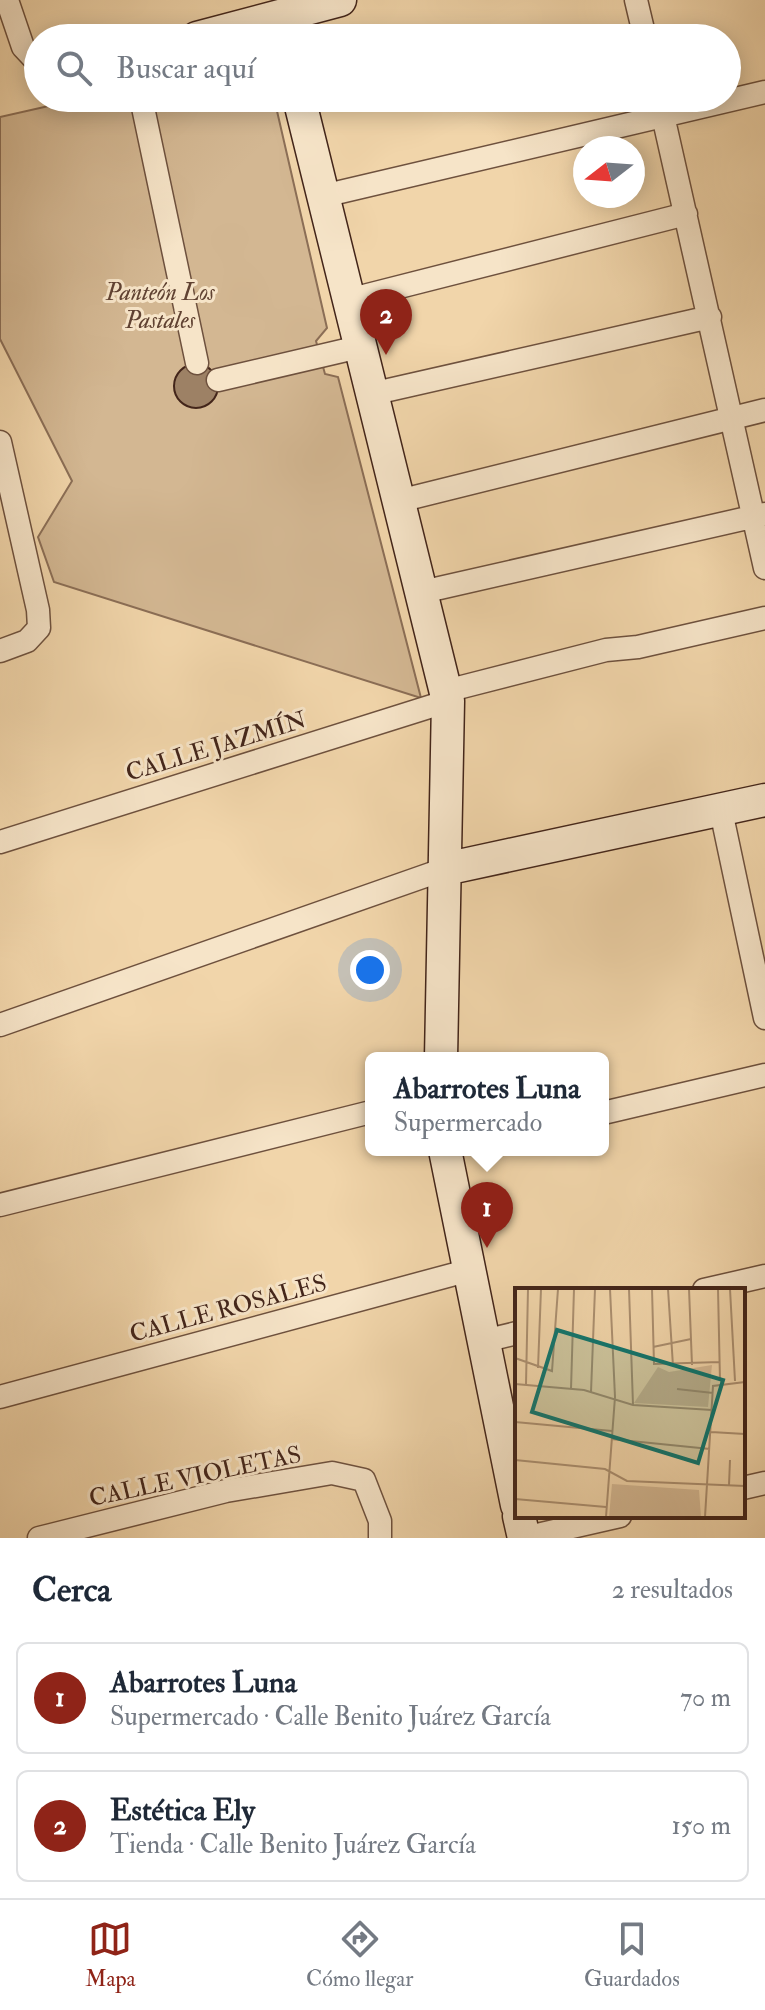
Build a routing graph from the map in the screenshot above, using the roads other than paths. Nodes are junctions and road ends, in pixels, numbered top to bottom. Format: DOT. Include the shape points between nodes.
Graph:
graph roads {
  1 [pos="7,0"];
  2 [pos="340,0"];
  3 [pos="636,0"];
  4 [pos="288,24"];
  5 [pos="642,24"];
  6 [pos="7,27"];
  7 [pos="24,48"];
  8 [pos="765,92"];
  9 [pos="741,95"];
  10 [pos="144,112"];
  11 [pos="302,112"];
  12 [pos="642,112"];
  13 [pos="662,112"];
  14 [pos="323,196"];
  15 [pos="686,214"];
  16 [pos="348,300"];
  17 [pos="710,317"];
  18 [pos="359,347"];
  19 [pos="197,363"];
  20 [pos="218,380"];
  21 [pos="371,394"];
  22 [pos="765,410"];
  23 [pos="734,418"];
  24 [pos="2,454"];
  25 [pos="399,501"];
  26 [pos="759,516"];
  27 [pos="765,568"];
  28 [pos="422,592"];
  29 [pos="765,618"];
  30 [pos="0,651"];
  31 [pos="447,696"];
  32 [pos="765,800"];
  33 [pos="721,811"];
  34 [pos="0,842"];
  35 [pos="445,869"];
  36 [pos="765,1016"];
  37 [pos="0,1025"];
  38 [pos="441,1052"];
  39 [pos="765,1075"];
  40 [pos="609,1112"];
  41 [pos="365,1114"];
  42 [pos="447,1156"];
  43 [pos="0,1205"];
  44 [pos="470,1270"];
  45 [pos="765,1276"];
  46 [pos="713,1288"];
  47 [pos="515,1333"];
  48 [pos="484,1341"];
  49 [pos="0,1397"];
  50 [pos="510,1432"];
  51 [pos="765,1483"];
  52 [pos="515,1484"];
  53 [pos="745,1488"];
  54 [pos="519,1518"];
  55 [pos="611,1518"];
  56 [pos="39,1538"];
  57 [pos="380,1538"];
  58 [pos="524,1538"];
  1 -- 6 [label="street"];
  2 -- 4 [label="street"];
  3 -- 5 [label="street"];
  6 -- 7 [label="street"];
  8 -- 9 [label="street"];
  10 -- 19 [label="street"];
  11 -- 14 [label="street"];
  12 -- 14 [label="street"];
  13 -- 15 [label="street"];
  14 -- 16 [label="street"];
  15 -- 16 [label="street"];
  15 -- 17 [label="street"];
  16 -- 18 [label="street"];
  17 -- 21 [label="street"];
  17 -- 23 [label="street"];
  18 -- 20 [label="street"];
  18 -- 21 [label="street"];
  21 -- 25 [label="street"];
  22 -- 23 [label="street"];
  23 -- 25 [label="street"];
  23 -- 26 [label="street"];
  24 -- 30 [label="street" via="39,628 27,641"];
  25 -- 28 [label="street"];
  26 -- 27 [label="street"];
  26 -- 28 [label="street"];
  28 -- 31 [label="street"];
  29 -- 31 [label="street, CALLE JAZMÍN" via="606,650"];
  31 -- 34 [label="street, CALLE JAZMÍN"];
  31 -- 35 [label="street"];
  32 -- 33 [label="street"];
  33 -- 35 [label="street"];
  33 -- 36 [label="street"];
  35 -- 37 [label="street"];
  35 -- 38 [label="street"];
  39 -- 40 [label="street"];
  41 -- 43 [label="street"];
  42 -- 44 [label="street"];
  44 -- 48 [label="street"];
  44 -- 49 [label="street, CALLE ROSALES"];
  45 -- 46 [label="street"];
  47 -- 48 [label="street"];
  48 -- 50 [label="street"];
  50 -- 52 [label="street"];
  51 -- 53 [label="street"];
  54 -- 58 [label="street"];
  55 -- 58 [label="street"];
  56 -- 57 [label="street, CALLE VIOLETAS" via="226,1491 332,1473 364,1480 380,1521"];
}
